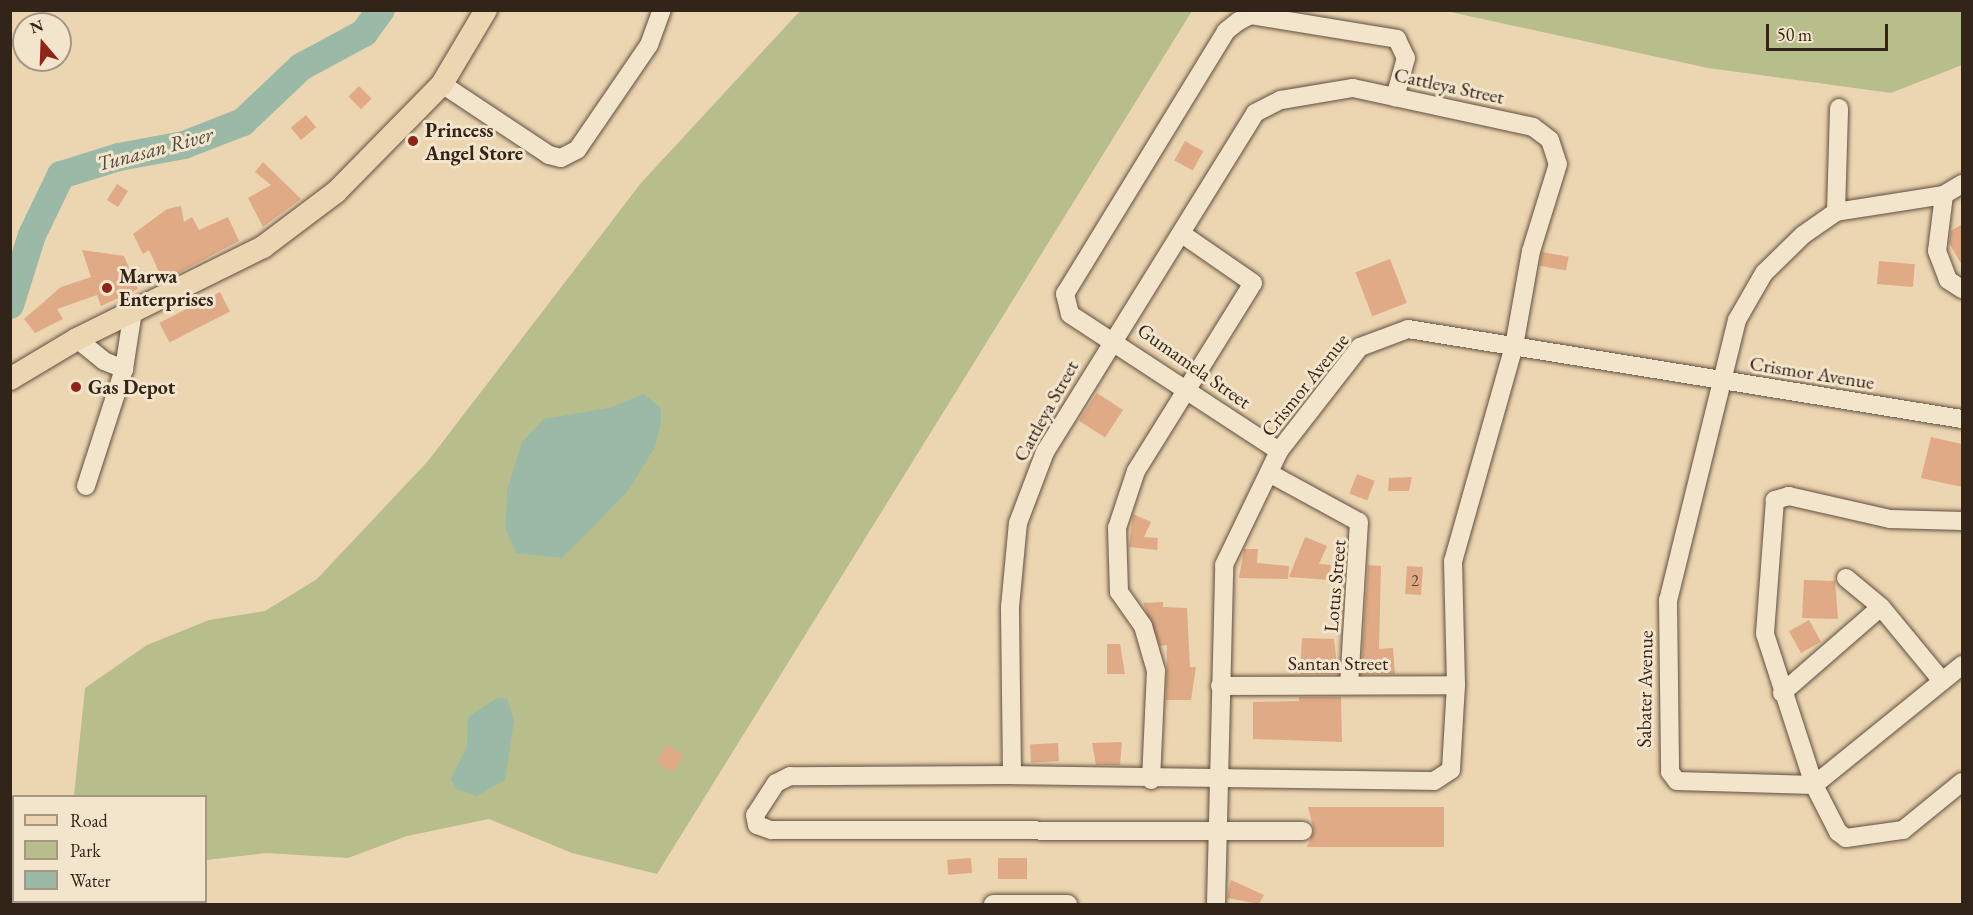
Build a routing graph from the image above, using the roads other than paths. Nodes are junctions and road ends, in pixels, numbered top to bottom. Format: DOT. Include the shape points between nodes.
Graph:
graph roads {
  1 [pos="486,10"];
  2 [pos="662,10"];
  3 [pos="442,84"];
  4 [pos="1395,97"];
  5 [pos="1839,108"];
  6 [pos="1962,184"];
  7 [pos="1944,195"];
  8 [pos="1836,212"];
  9 [pos="1182,234"];
  10 [pos="1962,289"];
  11 [pos="133,311"];
  12 [pos="1113,338"];
  13 [pos="77,339"];
  14 [pos="1514,346"];
  15 [pos="124,369"];
  16 [pos="10,379"];
  17 [pos="1721,381"];
  18 [pos="1186,391"];
  19 [pos="1962,419"];
  20 [pos="1279,451"];
  21 [pos="1269,473"];
  22 [pos="86,486"];
  23 [pos="1962,521"];
  24 [pos="1846,578"];
  25 [pos="1881,608"];
  26 [pos="1962,665"];
  27 [pos="1942,681"];
  28 [pos="1456,685"];
  29 [pos="1221,686"];
  30 [pos="1349,686"];
  31 [pos="1782,693"];
  32 [pos="1012,775"];
  33 [pos="1151,780"];
  34 [pos="1220,781"];
  35 [pos="1962,782"];
  36 [pos="1814,785"];
  37 [pos="1218,830"];
  38 [pos="1303,831"];
  39 [pos="993,904"];
  40 [pos="1068,904"];
  41 [pos="1216,904"];
  1 -- 3 [label="main road"];
  2 -- 3 [label="street" via="649,45 577,150 561,158 549,155"];
  3 -- 11 [label="main road" via="336,192 264,247"];
  4 -- 9 [label="street, Cattleya Street" via="1353,88 1281,100 1256,114"];
  4 -- 12 [label="street, Gumamela Street" via="1406,58 1397,39 1251,15 1226,31 1065,294 1070,314"];
  4 -- 14 [label="street, Cattleya Street" via="1533,127 1550,140 1558,164 1531,251"];
  5 -- 8 [label="street"];
  6 -- 7 [label="street"];
  7 -- 8 [label="street"];
  7 -- 10 [label="street" via="1937,251 1948,280"];
  8 -- 17 [label="street" via="1803,235 1764,273 1737,320"];
  9 -- 12 [label="street, Cattleya Street"];
  9 -- 18 [label="street" via="1253,283"];
  11 -- 13 [label="main road"];
  11 -- 15 [label="street"];
  12 -- 18 [label="street, Gumamela Street"];
  12 -- 32 [label="street, Cattleya Street" via="1045,452 1018,523 1010,607"];
  13 -- 15 [label="street" via="104,361"];
  13 -- 16 [label="main road"];
  14 -- 17 [label="street, Crismor Avenue"];
  14 -- 20 [label="street, Crismor Avenue" via="1408,329 1385,335 1360,347"];
  14 -- 28 [label="street, Cattleya Street" via="1453,561"];
  15 -- 22 [label="street"];
  17 -- 19 [label="street, Crismor Avenue"];
  17 -- 36 [label="street, Sabater Avenue" via="1668,600 1666,761 1677,780"];
  18 -- 20 [label="street, Gumamela Street"];
  18 -- 33 [label="street" via="1136,471 1115,550 1119,592 1143,627 1155,670"];
  20 -- 21 [label="street, Crismor Avenue"];
  21 -- 29 [label="street, Crismor Avenue" via="1224,565"];
  21 -- 30 [label="street, Lotus Street" via="1359,522"];
  23 -- 31 [label="street" via="1890,519 1789,496 1775,500 1765,634"];
  24 -- 25 [label="street"];
  25 -- 27 [label="street"];
  25 -- 31 [label="street"];
  26 -- 27 [label="street"];
  27 -- 36 [label="street"];
  28 -- 30 [label="street, Santan Street"];
  28 -- 34 [label="street, Cattleya Street" via="1451,770 1444,777"];
  29 -- 30 [label="street, Santan Street"];
  29 -- 34 [label="street, Crismor Avenue"];
  31 -- 36 [label="street"];
  32 -- 33 [label="street, Cattleya Street"];
  32 -- 37 [label="street" via="790,776 776,783 755,815 757,825 771,830"];
  33 -- 34 [label="street, Cattleya Street"];
  34 -- 37 [label="street, Crismor Avenue"];
  35 -- 36 [label="street" via="1903,830 1846,837 1838,832"];
  37 -- 38 [label="street"];
  37 -- 41 [label="street, Crismor Avenue"];
  39 -- 40 [label="street"];
}
